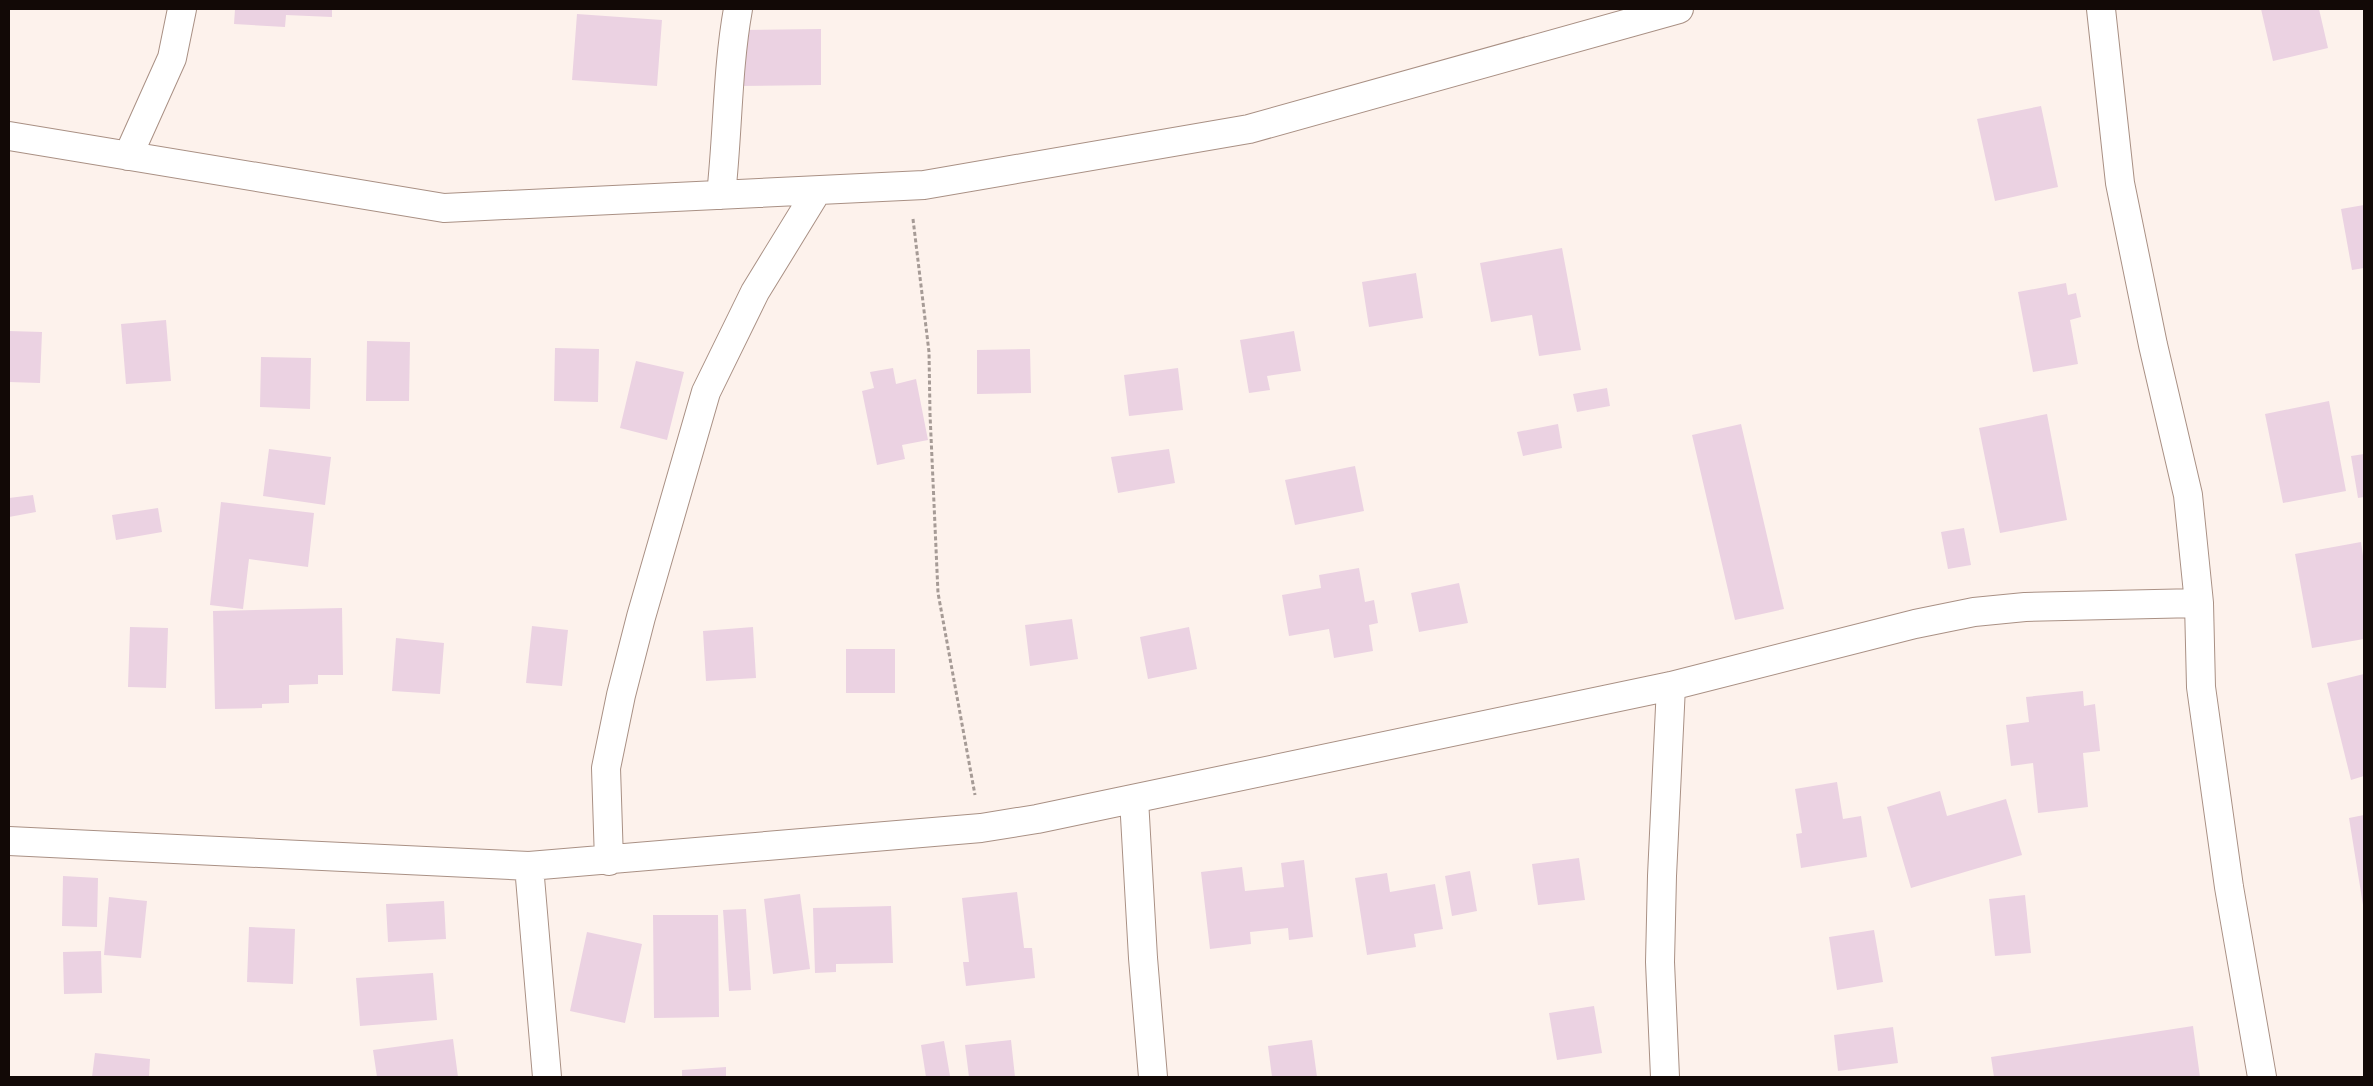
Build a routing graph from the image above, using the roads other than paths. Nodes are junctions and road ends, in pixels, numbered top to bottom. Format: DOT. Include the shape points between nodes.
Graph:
graph roads {
  1 [pos="182,9"];
  2 [pos="738,9"];
  3 [pos="1679,9"];
  4 [pos="2101,9"];
  5 [pos="9,136"];
  6 [pos="128,156"];
  7 [pos="817,191"];
  8 [pos="721,195"];
  9 [pos="2199,603"];
  10 [pos="1671,686"];
  11 [pos="1134,799"];
  12 [pos="9,841"];
  13 [pos="609,861"];
  14 [pos="528,866"];
  15 [pos="547,1077"];
  16 [pos="1152,1077"];
  17 [pos="1665,1077"];
  18 [pos="2262,1077"];
  1 -- 6 [label="street" via="172,58"];
  2 -- 8 [label="street" via="732,40"];
  3 -- 7 [label="street" via="1249,129 909,186"];
  4 -- 9 [label="street" via="2120,183 2152,345 2188,495"];
  5 -- 6 [label="street"];
  6 -- 8 [label="street" via="444,208"];
  7 -- 8 [label="street"];
  7 -- 13 [label="street" via="755,292 706,392 641,617 615,722 606,768"];
  9 -- 10 [label="street" via="2025,607 1974,612"];
  9 -- 18 [label="street" via="2203,697 2229,887"];
  10 -- 11 [label="street"];
  10 -- 17 [label="street" via="1660,953"];
  11 -- 13 [label="street" via="981,828"];
  11 -- 16 [label="street"];
  12 -- 14 [label="street"];
  13 -- 14 [label="street"];
  14 -- 15 [label="street"];
}
